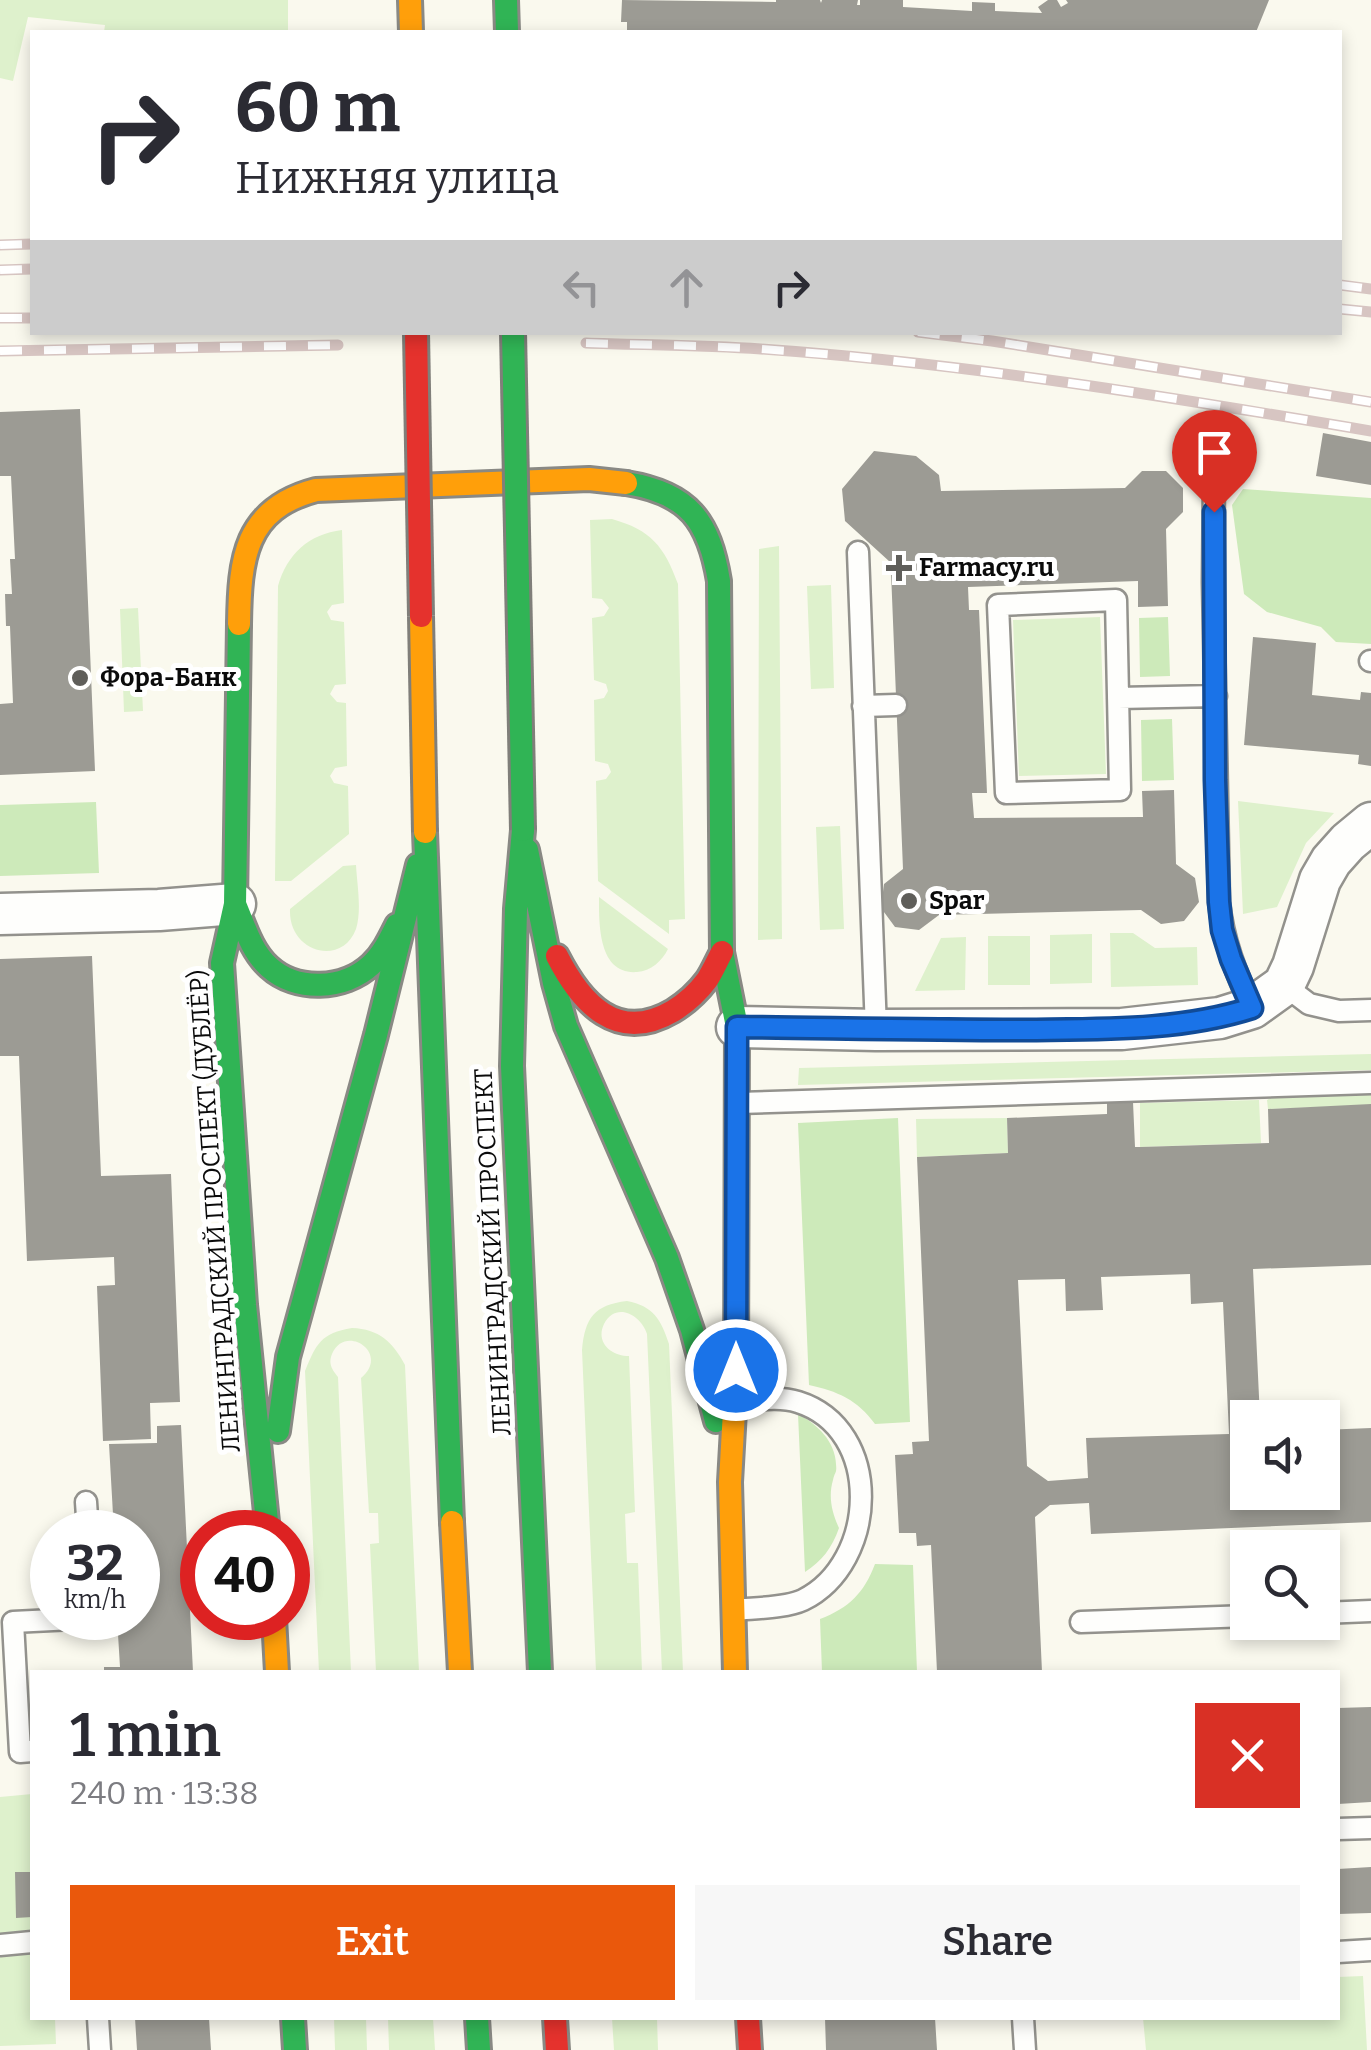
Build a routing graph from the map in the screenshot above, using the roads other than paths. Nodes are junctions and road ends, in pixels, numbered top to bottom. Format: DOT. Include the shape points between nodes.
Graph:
graph roads {
  1 [pos="410,0"];
  2 [pos="506,0"];
  3 [pos="410,30"];
  4 [pos="507,30"];
  5 [pos="416,335"];
  6 [pos="513,335"];
  7 [pos="1214,477"];
  8 [pos="858,552"];
  9 [pos="1216,696"];
  10 [pos="1118,698"];
  11 [pos="896,705"];
  12 [pos="863,706"];
  13 [pos="1371,824"];
  14 [pos="523,830"];
  15 [pos="424,832"];
  16 [pos="414,886"];
  17 [pos="235,904"];
  18 [pos="0,914"];
  19 [pos="542,916"];
  20 [pos="722,952"];
  21 [pos="1268,996"];
  22 [pos="1371,1010"];
  23 [pos="636,1024"];
  24 [pos="687,1025"];
  25 [pos="728,1026"];
  26 [pos="876,1030"];
  27 [pos="1371,1083"];
  28 [pos="738,1102"];
  29 [pos="736,1401"];
  30 [pos="730,1482"];
  31 [pos="86,1502"];
  32 [pos="87,1510"];
  33 [pos="268,1510"];
  34 [pos="272,1510"];
  35 [pos="733,1610"];
  36 [pos="1371,1611"];
  37 [pos="1340,1612"];
  38 [pos="1230,1617"];
  39 [pos="30,1621"];
  40 [pos="1081,1622"];
  41 [pos="275,1640"];
  42 [pos="277,1670"];
  43 [pos="460,1670"];
  44 [pos="540,1670"];
  45 [pos="735,1670"];
  46 [pos="30,1752"];
  47 [pos="1371,1828"];
  48 [pos="1340,1829"];
  49 [pos="30,1942"];
  50 [pos="0,1945"];
  51 [pos="1371,1950"];
  52 [pos="1340,1952"];
  53 [pos="98,2020"];
  54 [pos="294,2020"];
  55 [pos="477,2020"];
  56 [pos="555,2020"];
  57 [pos="748,2020"];
  58 [pos="1023,2020"];
  59 [pos="100,2050"];
  60 [pos="295,2050"];
  61 [pos="479,2050"];
  62 [pos="557,2050"];
  63 [pos="750,2050"];
  64 [pos="1025,2050"];
  1 -- 3 [label="main road"];
  2 -- 4 [label="main road"];
  5 -- 15 [label="main road, bridge"];
  6 -- 14 [label="main road, bridge"];
  7 -- 9 [label="lane"];
  8 -- 12 [label="lane"];
  9 -- 10 [label="lane"];
  9 -- 21 [label="lane" via="1222,930 1231,959"];
  10 -- 10 [label="lane" via="1120,790 1006,793 992,701 998,606 1116,600"];
  11 -- 12 [label="lane"];
  12 -- 26 [label="lane"];
  13 -- 21 [label="street" via="1331,861 1293,966"];
  14 -- 19 [label="main road, ЛЕНИНГРАДСКИЙ ПРОСПЕКТ (ДУБЛЁР)"];
  14 -- 44 [label="main road, ЛЕНИНГРАДСКИЙ ПРОСПЕКТ" via="512,1066"];
  15 -- 16 [label="main road, ЛЕНИНГРАДСКИЙ ПРОСПЕКТ (ДУБЛЁР)"];
  15 -- 43 [label="main road, ЛЕНИНГРАДСКИЙ ПРОСПЕКТ"];
  16 -- 17 [label="main road" via="371,966 325,985 280,976 258,952"];
  16 -- 34 [label="main road, ЛЕНИНГРАДСКИЙ ПРОСПЕКТ (ДУБЛЁР)" via="288,1357"];
  17 -- 18 [label="street"];
  17 -- 20 [label="main road, ЛЕНИНГРАДСКИЙ ПРОСПЕКТ (ДУБЛЁР)" via="240,574 246,546 263,519 296,495 316,490 633,482 685,504 700,518 717,559"];
  17 -- 33 [label="main road, ЛЕНИНГРАДСКИЙ ПРОСПЕКТ (ДУБЛЁР)" via="222,964 245,1305"];
  19 -- 23 [label="main road" via="584,1000 608,1018"];
  19 -- 30 [label="main road, ЛЕНИНГРАДСКИЙ ПРОСПЕКТ (ДУБЛЁР)" via="566,1026 668,1258"];
  20 -- 23 [label="main road" via="692,997"];
  20 -- 25 [label="main road, ЛЕНИНГРАДСКИЙ ПРОСПЕКТ (ДУБЛЁР)"];
  21 -- 22 [label="lane"];
  21 -- 26 [label="street" via="1220,1018 1122,1029"];
  23 -- 24 [label="main road"];
  25 -- 26 [label="street"];
  25 -- 28 [label="main road, ЛЕНИНГРАДСКИЙ ПРОСПЕКТ (ДУБЛЁР)"];
  27 -- 28 [label="lane"];
  28 -- 29 [label="main road, ЛЕНИНГРАДСКИЙ ПРОСПЕКТ (ДУБЛЁР)"];
  29 -- 30 [label="main road, ЛЕНИНГРАДСКИЙ ПРОСПЕКТ (ДУБЛЁР)"];
  29 -- 35 [label="lane" via="782,1399 822,1416 853,1454 861,1498 848,1554 819,1588 796,1603"];
  30 -- 35 [label="main road, ЛЕНИНГРАДСКИЙ ПРОСПЕКТ (ДУБЛЁР)"];
  31 -- 32 [label="lane"];
  35 -- 45 [label="main road, ЛЕНИНГРАДСКИЙ ПРОСПЕКТ (ДУБЛЁР)"];
  36 -- 37 [label="lane"];
  38 -- 40 [label="lane"];
  39 -- 46 [label="lane" via="13,1622 20,1752"];
  41 -- 42 [label="main road"];
  47 -- 48 [label="lane"];
  49 -- 50 [label="lane"];
  51 -- 52 [label="lane"];
  53 -- 59 [label="lane"];
  54 -- 60 [label="main road"];
  55 -- 61 [label="main road"];
  56 -- 62 [label="main road"];
  57 -- 63 [label="main road"];
  58 -- 64 [label="lane"];
}
